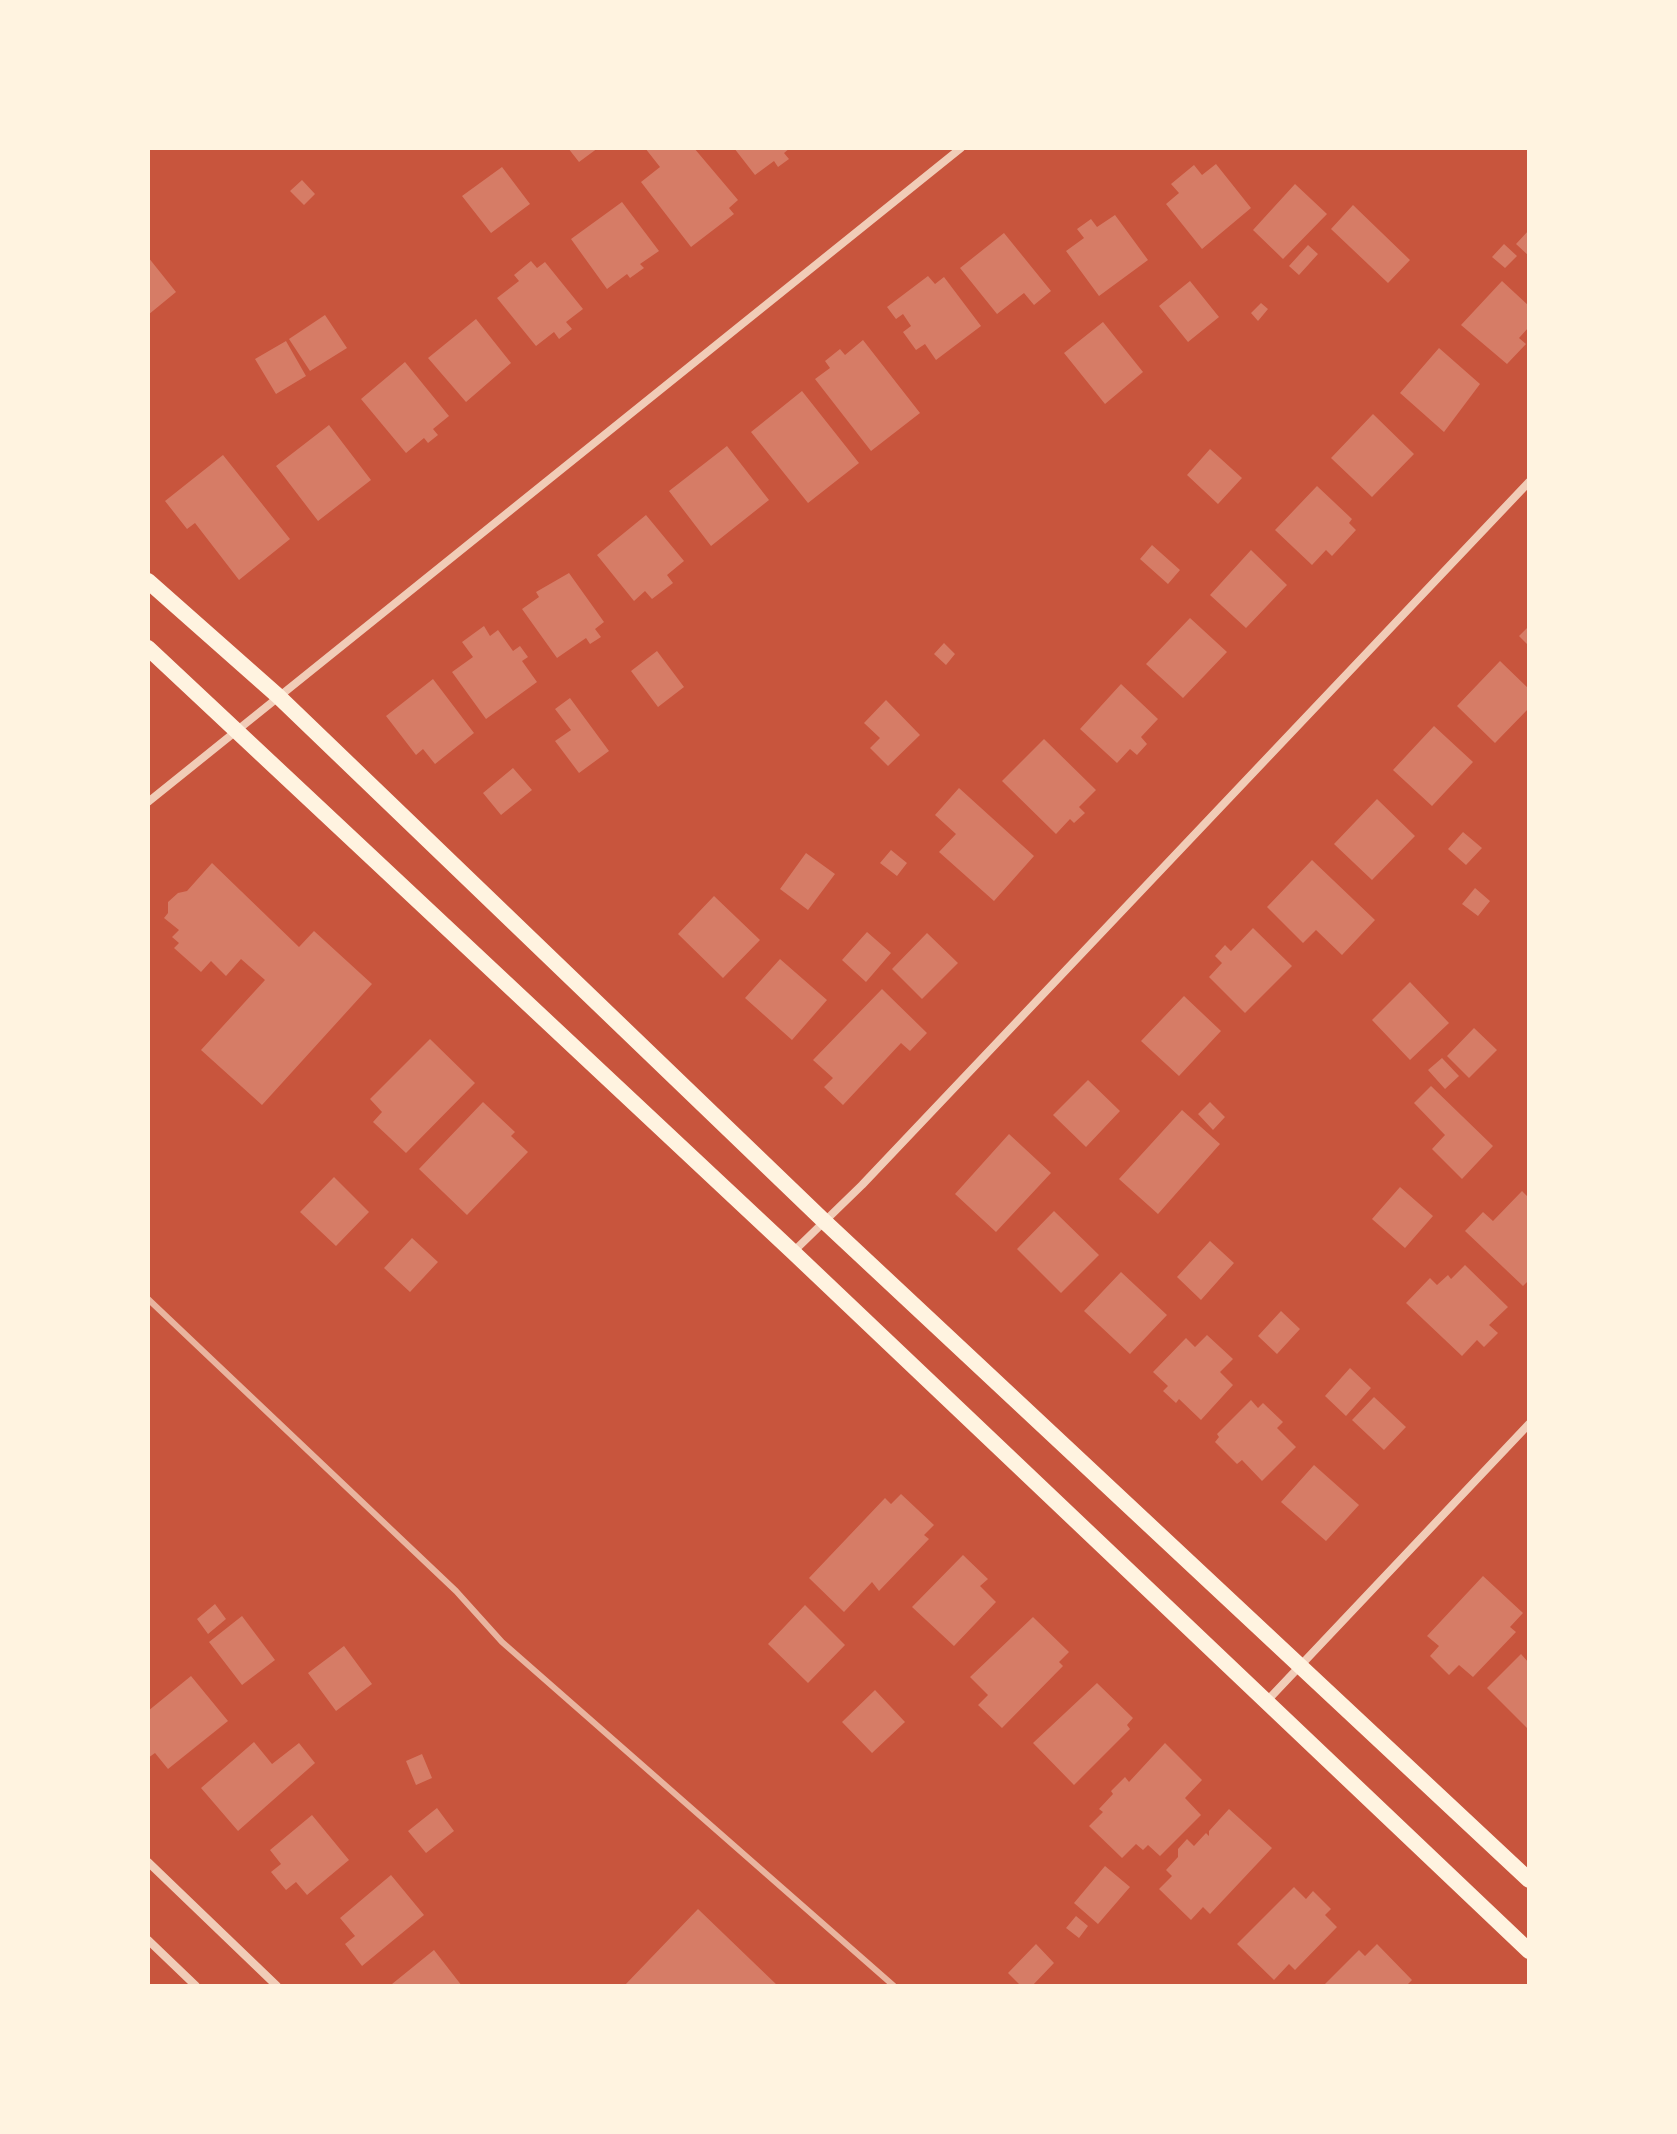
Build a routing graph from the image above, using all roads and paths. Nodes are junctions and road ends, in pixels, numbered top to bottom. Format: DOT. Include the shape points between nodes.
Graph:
graph roads {
  1 [pos="961,148"];
  2 [pos="1529,482"];
  3 [pos="148,581"];
  4 [pos="148,648"];
  5 [pos="278,696"];
  6 [pos="237,729"];
  7 [pos="148,802"];
  8 [pos="825,1222"];
  9 [pos="793,1252"];
  10 [pos="1529,1424"];
  11 [pos="1300,1666"];
  12 [pos="1265,1704"];
  13 [pos="148,1862"];
  14 [pos="1529,1880"];
  15 [pos="148,1940"];
  16 [pos="1529,1951"];
  17 [pos="196,1986"];
  18 [pos="277,1986"];
  1 -- 5 [label="street"];
  2 -- 8 [label="street"];
  3 -- 5 [label="main road"];
  4 -- 6 [label="main road"];
  5 -- 6 [label="street"];
  5 -- 8 [label="main road"];
  6 -- 7 [label="street"];
  6 -- 9 [label="main road"];
  8 -- 9 [label="street"];
  8 -- 11 [label="main road"];
  9 -- 12 [label="main road"];
  10 -- 11 [label="street"];
  11 -- 12 [label="street"];
  11 -- 14 [label="main road"];
  12 -- 16 [label="main road"];
  13 -- 18 [label="street"];
  15 -- 17 [label="street"];
}
